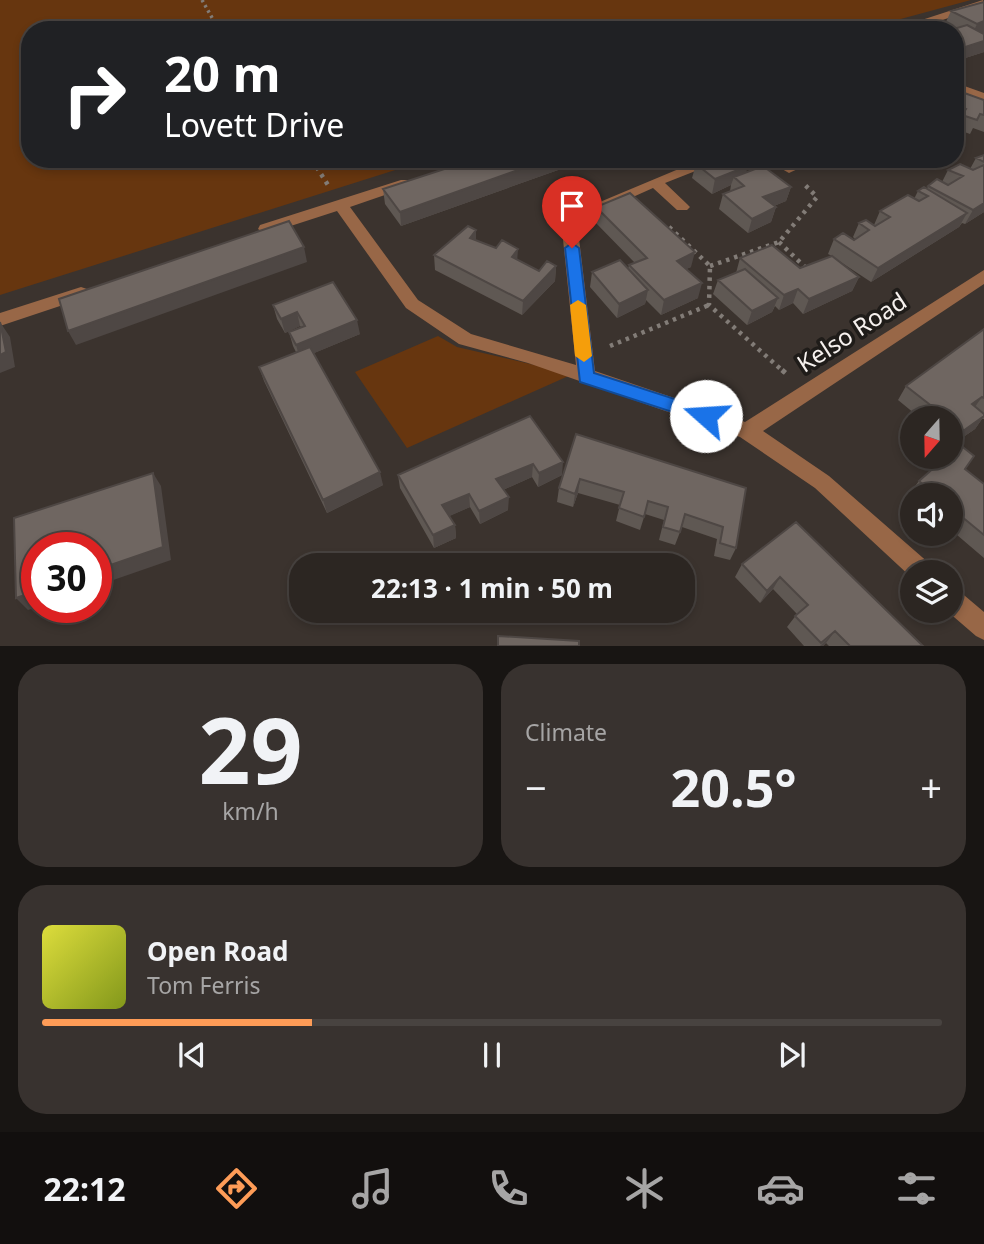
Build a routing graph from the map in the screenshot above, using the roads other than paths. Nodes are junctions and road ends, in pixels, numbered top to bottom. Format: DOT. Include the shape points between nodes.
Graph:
graph roads {
  1 [pos="984,3"];
  2 [pos="926,21"];
  3 [pos="964,90"];
  4 [pos="984,97"];
  5 [pos="690,168"];
  6 [pos="426,176"];
  7 [pos="654,182"];
  8 [pos="340,204"];
  9 [pos="682,206"];
  10 [pos="251,234"];
  11 [pos="984,276"];
  12 [pos="100,286"];
  13 [pos="0,320"];
  14 [pos="586,377"];
  15 [pos="747,431"];
  16 [pos="909,560"];
  17 [pos="963,609"];
  18 [pos="984,628"];
  1 -- 2 [label="street"];
  3 -- 4 [label="street"];
  5 -- 7 [label="street"];
  6 -- 8 [label="street"];
  7 -- 9 [label="street"];
  7 -- 14 [label="street" via="569,220"];
  8 -- 10 [label="street"];
  8 -- 14 [label="street" via="412,304 465,339"];
  11 -- 15 [label="street, Kelso Road"];
  12 -- 13 [label="street"];
  14 -- 15 [label="street"];
  15 -- 16 [label="street" via="822,482"];
  17 -- 18 [label="street"];
}
